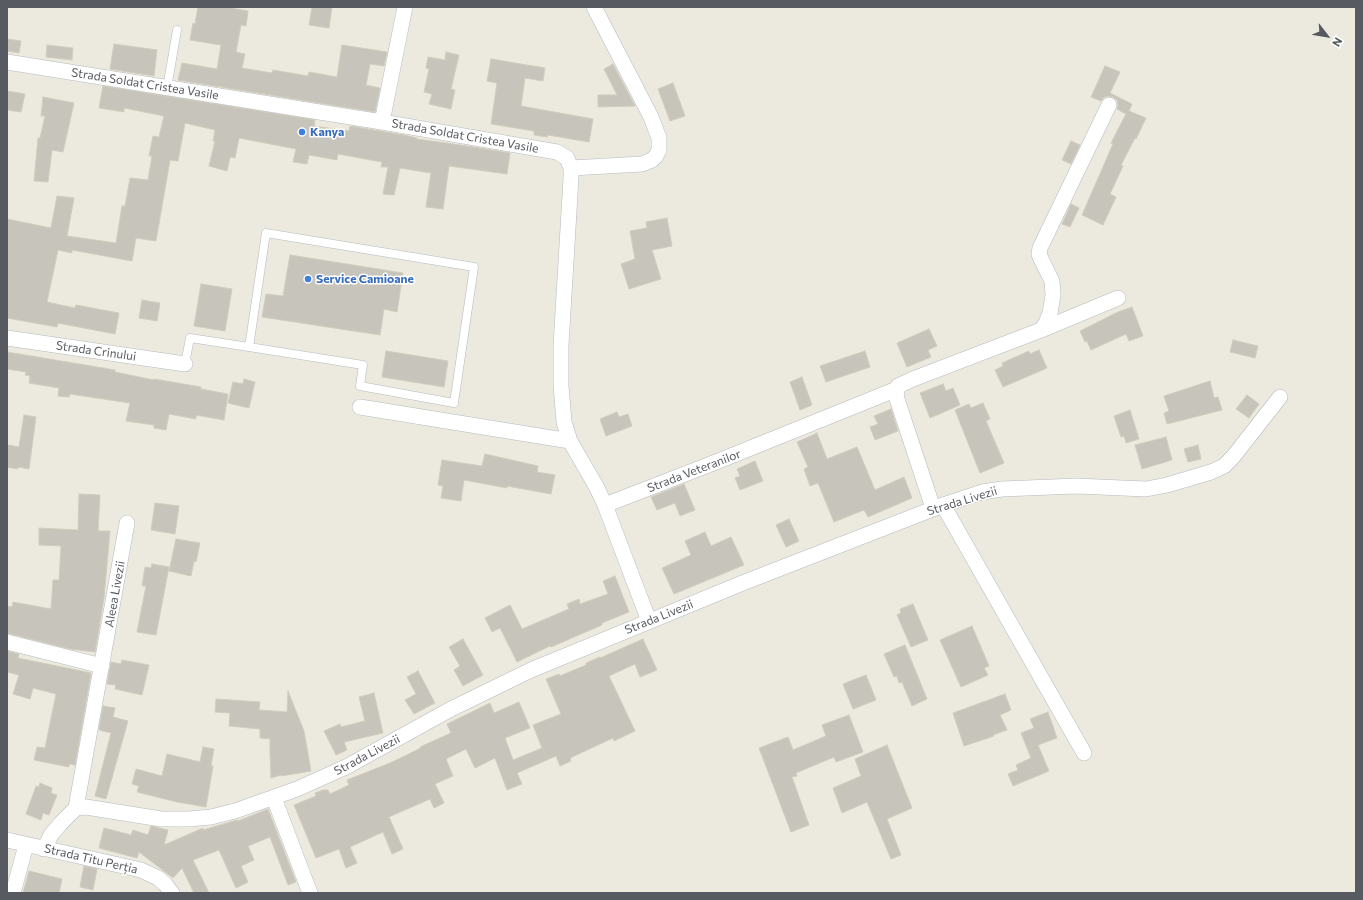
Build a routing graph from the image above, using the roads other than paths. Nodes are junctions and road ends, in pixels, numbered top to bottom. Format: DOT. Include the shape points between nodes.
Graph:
graph roads {
  1 [pos="404,7"];
  2 [pos="594,7"];
  3 [pos="178,30"];
  4 [pos="7,62"];
  5 [pos="167,88"];
  6 [pos="1109,105"];
  7 [pos="382,122"];
  8 [pos="571,168"];
  9 [pos="1118,298"];
  10 [pos="1041,330"];
  11 [pos="7,338"];
  12 [pos="249,347"];
  13 [pos="185,364"];
  14 [pos="897,389"];
  15 [pos="1280,397"];
  16 [pos="360,407"];
  17 [pos="570,441"];
  18 [pos="605,505"];
  19 [pos="938,506"];
  20 [pos="128,522"];
  21 [pos="649,621"];
  22 [pos="7,642"];
  23 [pos="102,666"];
  24 [pos="1084,753"];
  25 [pos="274,798"];
  26 [pos="76,808"];
  27 [pos="7,840"];
  28 [pos="26,845"];
  29 [pos="44,849"];
  30 [pos="13,893"];
  31 [pos="172,893"];
  32 [pos="310,893"];
  1 -- 7 [label="street"];
  2 -- 8 [label="street" via="651,117 659,138 659,150 652,160 642,164"];
  3 -- 5 [label="lane"];
  4 -- 5 [label="street, Strada Soldat Cristea Vasile"];
  5 -- 7 [label="street, Strada Soldat Cristea Vasile"];
  6 -- 10 [label="street" via="1040,248 1039,254 1052,281 1053,295 1050,313"];
  7 -- 8 [label="street, Strada Soldat Cristea Vasile" via="557,152 567,158"];
  8 -- 17 [label="street" via="561,364 562,411"];
  9 -- 10 [label="street, Strada Veteranilor"];
  10 -- 14 [label="street, Strada Veteranilor" via="913,378 902,383"];
  11 -- 13 [label="street, Strada Crinului"];
  12 -- 12 [label="lane" via="363,365 360,386 454,403 474,267 266,233"];
  12 -- 13 [label="lane" via="190,338"];
  14 -- 18 [label="street, Strada Veteranilor"];
  14 -- 19 [label="street" via="898,402"];
  15 -- 19 [label="street, Strada Livezii" via="1233,457 1224,466 1211,472 1146,489 1076,486 1008,488 982,492"];
  16 -- 17 [label="street"];
  17 -- 18 [label="street"];
  18 -- 21 [label="street"];
  19 -- 21 [label="street, Strada Livezii"];
  19 -- 24 [label="street"];
  20 -- 23 [label="street, Aleea Livezii"];
  21 -- 25 [label="street, Strada Livezii" via="502,683 346,767"];
  22 -- 23 [label="street"];
  23 -- 26 [label="street, Aleea Livezii"];
  25 -- 26 [label="street, Strada Livezii" via="211,817 177,820 86,807"];
  25 -- 32 [label="street"];
  26 -- 29 [label="street" via="51,835"];
  27 -- 28 [label="street, Strada Titu Perția"];
  28 -- 29 [label="street, Strada Titu Perția"];
  28 -- 30 [label="street"];
  29 -- 31 [label="street, Strada Titu Perția" via="140,870 158,878"];
}
